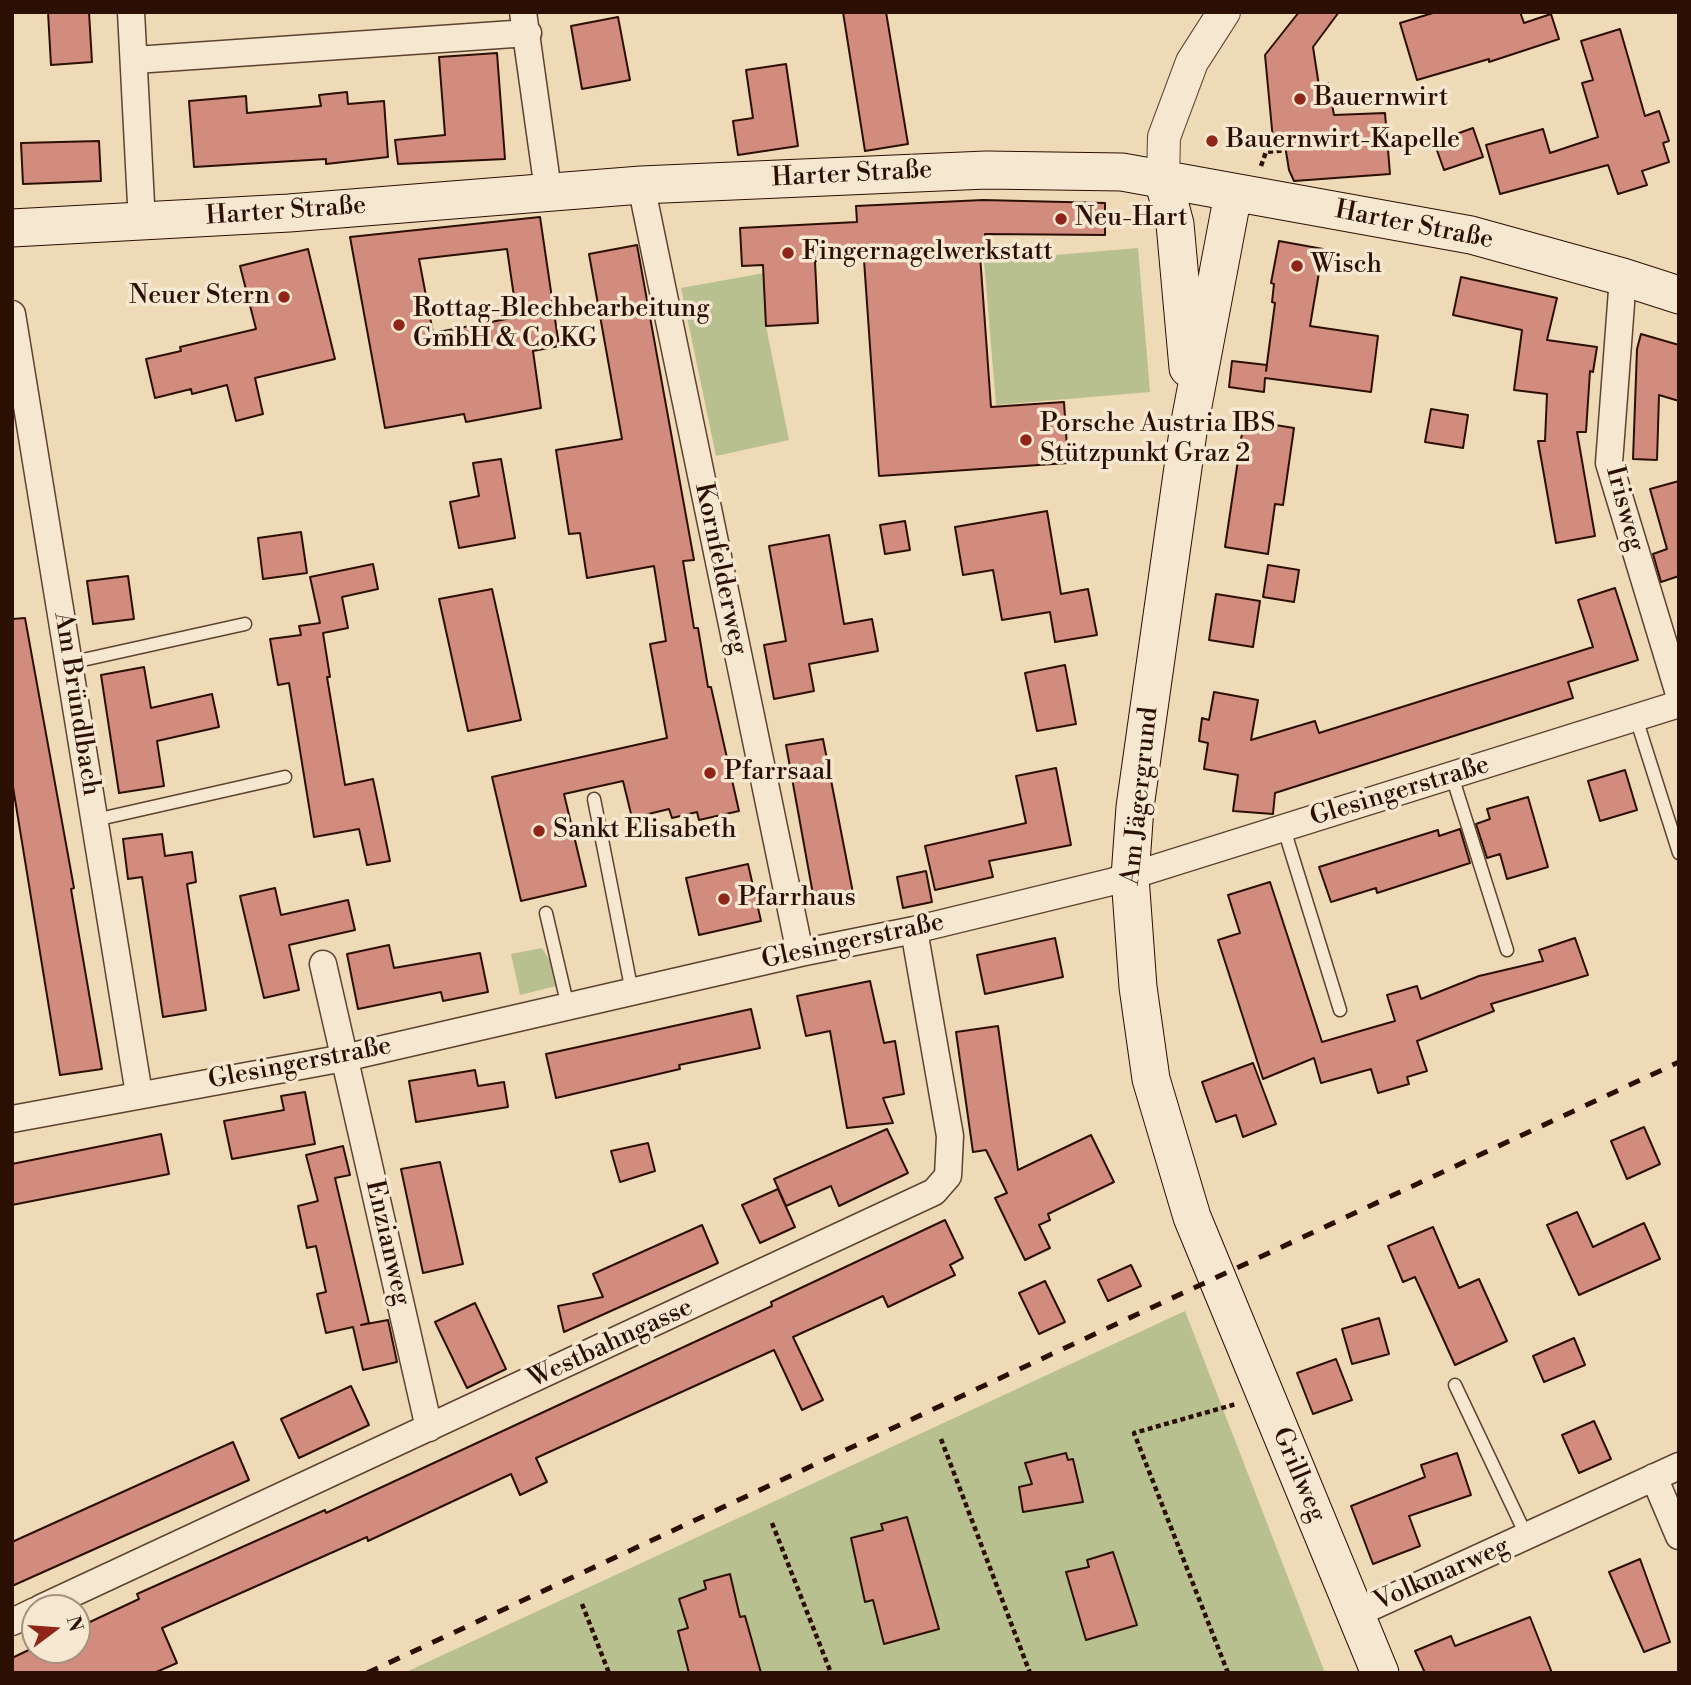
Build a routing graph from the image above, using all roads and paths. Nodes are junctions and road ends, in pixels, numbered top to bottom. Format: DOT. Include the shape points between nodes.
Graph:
graph roads {
  1 [pos="131,12"];
  2 [pos="1224,12"];
  3 [pos="525,23"];
  4 [pos="135,60"];
  5 [pos="1286,150"];
  6 [pos="1163,179"];
  7 [pos="1245,184"];
  8 [pos="641,185"];
  9 [pos="548,190"];
  10 [pos="142,223"];
  11 [pos="12,228"];
  12 [pos="1623,277"];
  13 [pos="1679,295"];
  14 [pos="12,314"];
  15 [pos="1188,432"];
  16 [pos="245,624"];
  17 [pos="69,663"];
  18 [pos="1679,694"];
  19 [pos="1679,704"];
  20 [pos="1636,718"];
  21 [pos="1452,776"];
  22 [pos="285,777"];
  23 [pos="594,799"];
  24 [pos="94,820"];
  25 [pos="1284,829"];
  26 [pos="1679,853"];
  27 [pos="1130,877"];
  28 [pos="546,913"];
  29 [pos="914,930"];
  30 [pos="1507,950"];
  31 [pos="800,953"];
  32 [pos="323,964"];
  33 [pos="632,992"];
  34 [pos="568,1007"];
  35 [pos="1340,1010"];
  36 [pos="344,1058"];
  37 [pos="139,1094"];
  38 [pos="12,1119"];
  39 [pos="1214,1278"];
  40 [pos="1455,1385"];
  41 [pos="1264,1396"];
  42 [pos="429,1428"];
  43 [pos="941,1439"];
  44 [pos="1679,1466"];
  45 [pos="1654,1478"];
  46 [pos="772,1523"];
  47 [pos="1679,1536"];
  48 [pos="1527,1537"];
  49 [pos="71,1594"];
  50 [pos="582,1604"];
  51 [pos="1356,1614"];
  52 [pos="609,1673"];
  53 [pos="831,1673"];
  54 [pos="1030,1673"];
  55 [pos="1228,1673"];
  56 [pos="1380,1673"];
  1 -- 4 [label="street"];
  2 -- 6 [label="street, Am Jägergrund" via="1192,62 1164,137"];
  3 -- 4 [label="street"];
  3 -- 9 [label="street"];
  4 -- 10 [label="street"];
  5 -- 7 [label="path" via="1266,152"];
  6 -- 7 [label="main road, Harter Straße"];
  6 -- 8 [label="main road, Harter Straße" via="1122,172 986,170"];
  6 -- 15 [label="main road, Am Jägergrund" via="1175,224 1188,367"];
  7 -- 12 [label="main road, Harter Straße" via="1471,235"];
  7 -- 15 [label="main road, Am Jägergrund"];
  8 -- 9 [label="main road, Harter Straße"];
  8 -- 31 [label="street, Kornfelderweg"];
  9 -- 10 [label="main road, Harter Straße"];
  10 -- 11 [label="main road, Harter Straße"];
  12 -- 13 [label="main road, Harter Straße"];
  12 -- 18 [label="street, Irisweg" via="1609,463"];
  14 -- 17 [label="street, Am Bründlbach"];
  15 -- 27 [label="main road, Am Jägergrund" via="1135,807"];
  16 -- 17 [label="lane"];
  17 -- 24 [label="street, Am Bründlbach"];
  19 -- 20 [label="street, Glesingerstraße"];
  20 -- 21 [label="street, Glesingerstraße"];
  20 -- 26 [label="lane"];
  21 -- 25 [label="street, Glesingerstraße"];
  21 -- 30 [label="lane"];
  22 -- 24 [label="lane"];
  23 -- 33 [label="lane"];
  24 -- 37 [label="street, Am Bründlbach"];
  25 -- 27 [label="street, Glesingerstraße"];
  25 -- 35 [label="lane"];
  27 -- 29 [label="street, Glesingerstraße"];
  27 -- 39 [label="main road, Am Jägergrund" via="1151,1079 1167,1143"];
  28 -- 34 [label="lane"];
  29 -- 31 [label="street, Glesingerstraße"];
  29 -- 42 [label="street, Westbahngasse" via="950,1136 947,1176 934,1192"];
  31 -- 33 [label="street, Glesingerstraße"];
  32 -- 36 [label="street, Enzianweg"];
  33 -- 34 [label="street, Glesingerstraße"];
  34 -- 36 [label="street, Glesingerstraße"];
  36 -- 37 [label="street, Glesingerstraße"];
  36 -- 42 [label="street, Enzianweg"];
  37 -- 38 [label="street, Glesingerstraße"];
  39 -- 41 [label="main road, Grillweg"];
  40 -- 48 [label="lane, Volkmarweg"];
  41 -- 51 [label="main road, Grillweg"];
  41 -- 55 [label="path" via="1134,1433"];
  42 -- 49 [label="street, Westbahngasse"];
  43 -- 54 [label="path"];
  44 -- 45 [label="street, Volkmarweg"];
  45 -- 47 [label="street"];
  45 -- 48 [label="street, Volkmarweg"];
  46 -- 53 [label="path"];
  48 -- 51 [label="street, Volkmarweg"];
  50 -- 52 [label="path"];
  51 -- 56 [label="main road, Grillweg"];
}
